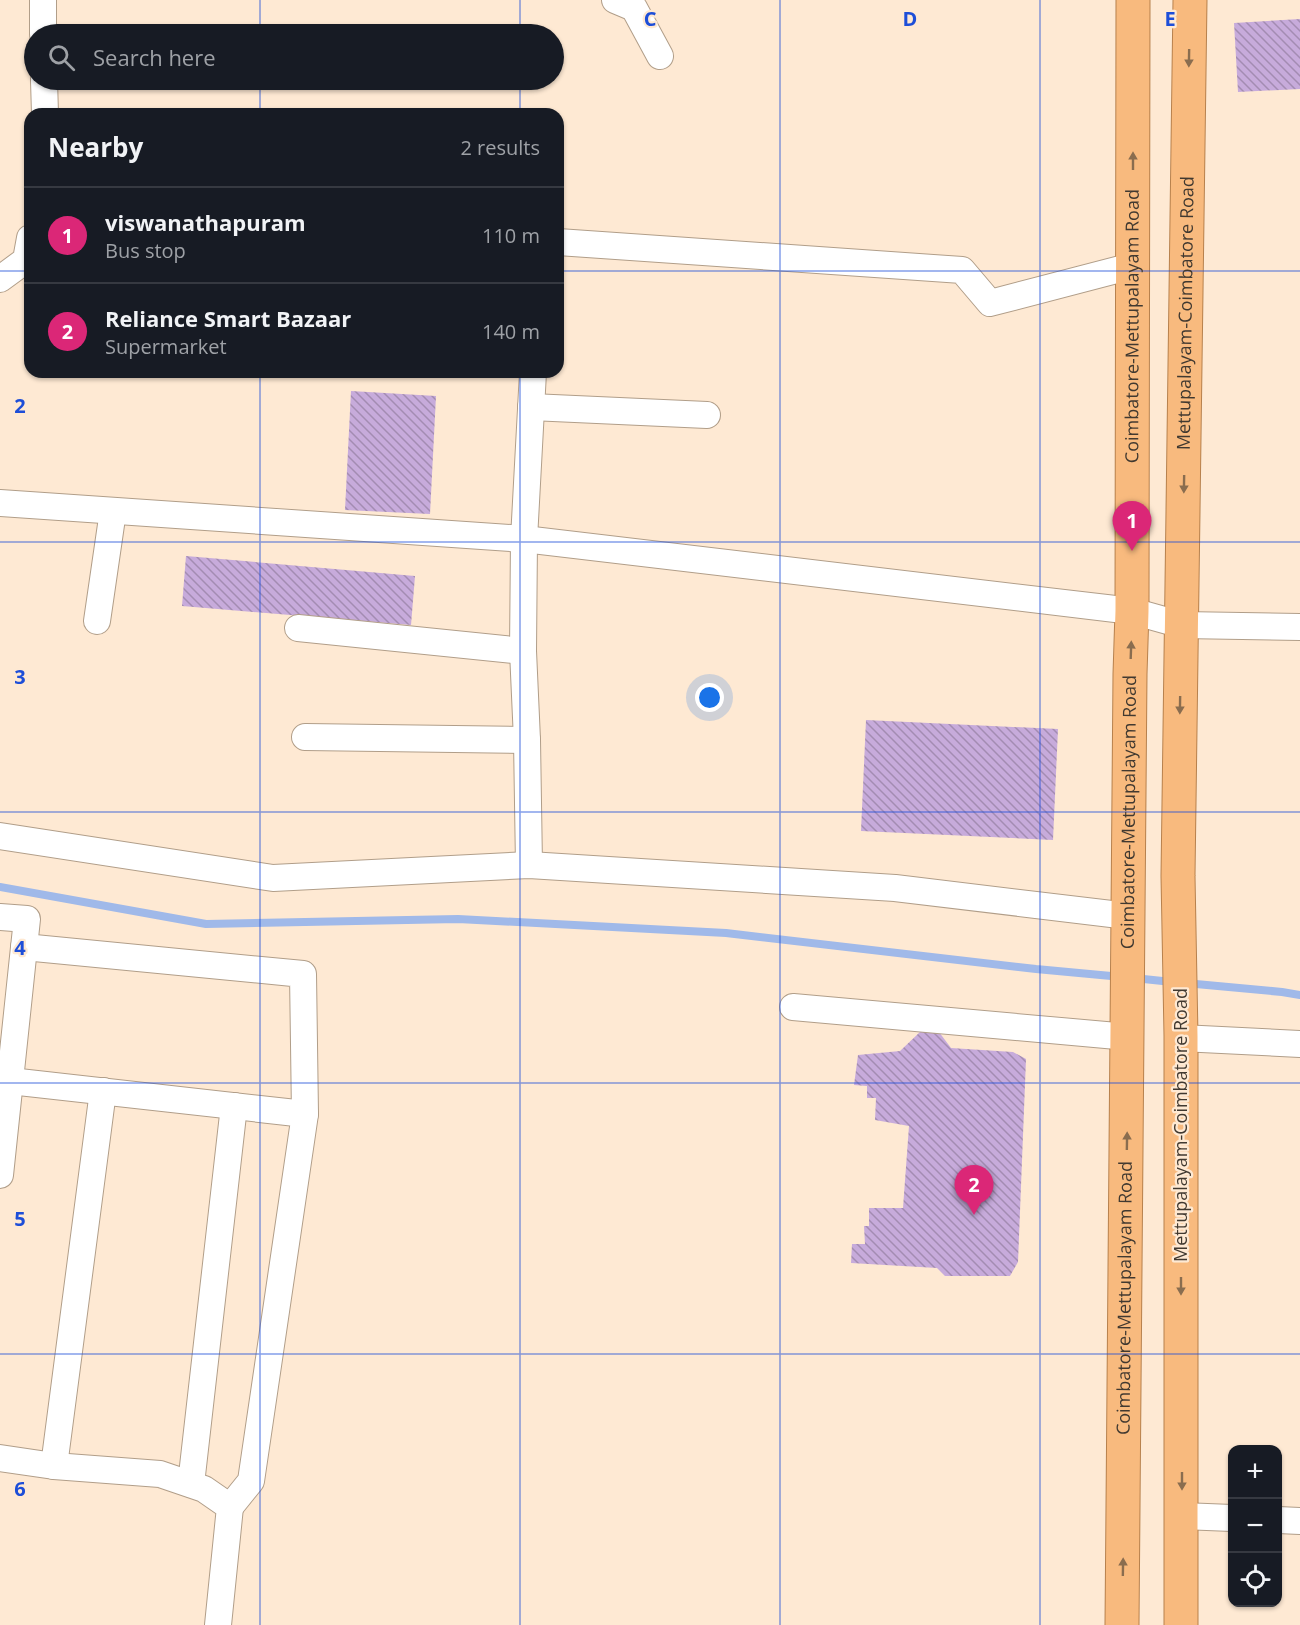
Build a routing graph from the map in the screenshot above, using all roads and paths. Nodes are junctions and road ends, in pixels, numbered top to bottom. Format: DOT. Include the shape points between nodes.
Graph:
graph roads {
  1 [pos="42,0"];
  2 [pos="615,0"];
  3 [pos="1133,0"];
  4 [pos="1190,0"];
  5 [pos="43,24"];
  6 [pos="660,56"];
  7 [pos="44,90"];
  8 [pos="45,108"];
  9 [pos="564,242"];
  10 [pos="24,261"];
  11 [pos="1132,266"];
  12 [pos="0,279"];
  13 [pos="533,378"];
  14 [pos="531,406"];
  15 [pos="707,415"];
  16 [pos="0,503"];
  17 [pos="113,511"];
  18 [pos="524,539"];
  19 [pos="1132,611"];
  20 [pos="97,621"];
  21 [pos="1182,625"];
  22 [pos="1300,627"];
  23 [pos="298,628"];
  24 [pos="523,651"];
  25 [pos="305,738"];
  26 [pos="527,740"];
  27 [pos="0,836"];
  28 [pos="530,865"];
  29 [pos="0,917"];
  30 [pos="1128,917"];
  31 [pos="24,947"];
  32 [pos="793,1007"];
  33 [pos="1128,1026"];
  34 [pos="1181,1037"];
  35 [pos="1300,1044"];
  36 [pos="10,1081"];
  37 [pos="103,1091"];
  38 [pos="234,1106"];
  39 [pos="305,1114"];
  40 [pos="0,1175"];
  41 [pos="0,1458"];
  42 [pos="54,1466"];
  43 [pos="191,1484"];
  44 [pos="230,1507"];
  45 [pos="1182,1516"];
  46 [pos="1228,1518"];
  47 [pos="1282,1520"];
  48 [pos="1300,1521"];
  49 [pos="218,1625"];
  50 [pos="1122,1625"];
  51 [pos="1181,1625"];
  1 -- 5 [label="street"];
  2 -- 6 [label="street" via="634,8"];
  11 -- 3 [label="highway, Coimbatore-Mettupalayam Road, one-way"];
  4 -- 21 [label="highway, Mettupalayam-Coimbatore Road, one-way"];
  7 -- 8 [label="street"];
  9 -- 11 [label="street" via="962,270 990,303"];
  10 -- 12 [label="street"];
  11 -- 19 [label="highway, Coimbatore-Mettupalayam Road"];
  13 -- 14 [label="street"];
  14 -- 15 [label="street"];
  14 -- 18 [label="street"];
  16 -- 17 [label="street"];
  17 -- 18 [label="street"];
  17 -- 20 [label="street"];
  18 -- 19 [label="street"];
  18 -- 24 [label="street"];
  19 -- 21 [label="street"];
  30 -- 19 [label="highway, Coimbatore-Mettupalayam Road, one-way"];
  21 -- 22 [label="street"];
  21 -- 34 [label="highway, Mettupalayam-Coimbatore Road, one-way"];
  23 -- 24 [label="street"];
  24 -- 26 [label="street"];
  25 -- 26 [label="street"];
  26 -- 28 [label="street"];
  27 -- 28 [label="street" via="273,878"];
  28 -- 30 [label="street" via="895,888"];
  29 -- 31 [label="street" via="27,919"];
  30 -- 33 [label="highway, Coimbatore-Mettupalayam Road"];
  31 -- 36 [label="street"];
  31 -- 39 [label="street" via="303,974"];
  32 -- 33 [label="street"];
  50 -- 33 [label="highway, Coimbatore-Mettupalayam Road, one-way"];
  34 -- 35 [label="street"];
  34 -- 45 [label="highway, Mettupalayam-Coimbatore Road, one-way"];
  36 -- 37 [label="street"];
  36 -- 40 [label="street"];
  37 -- 38 [label="street"];
  37 -- 42 [label="street"];
  38 -- 39 [label="street"];
  38 -- 43 [label="street"];
  39 -- 44 [label="street" via="251,1481"];
  41 -- 42 [label="street"];
  42 -- 43 [label="street" via="160,1474"];
  43 -- 44 [label="street"];
  44 -- 49 [label="street"];
  45 -- 46 [label="street"];
  45 -- 51 [label="highway, Mettupalayam-Coimbatore Road"];
  47 -- 48 [label="street"];
}
